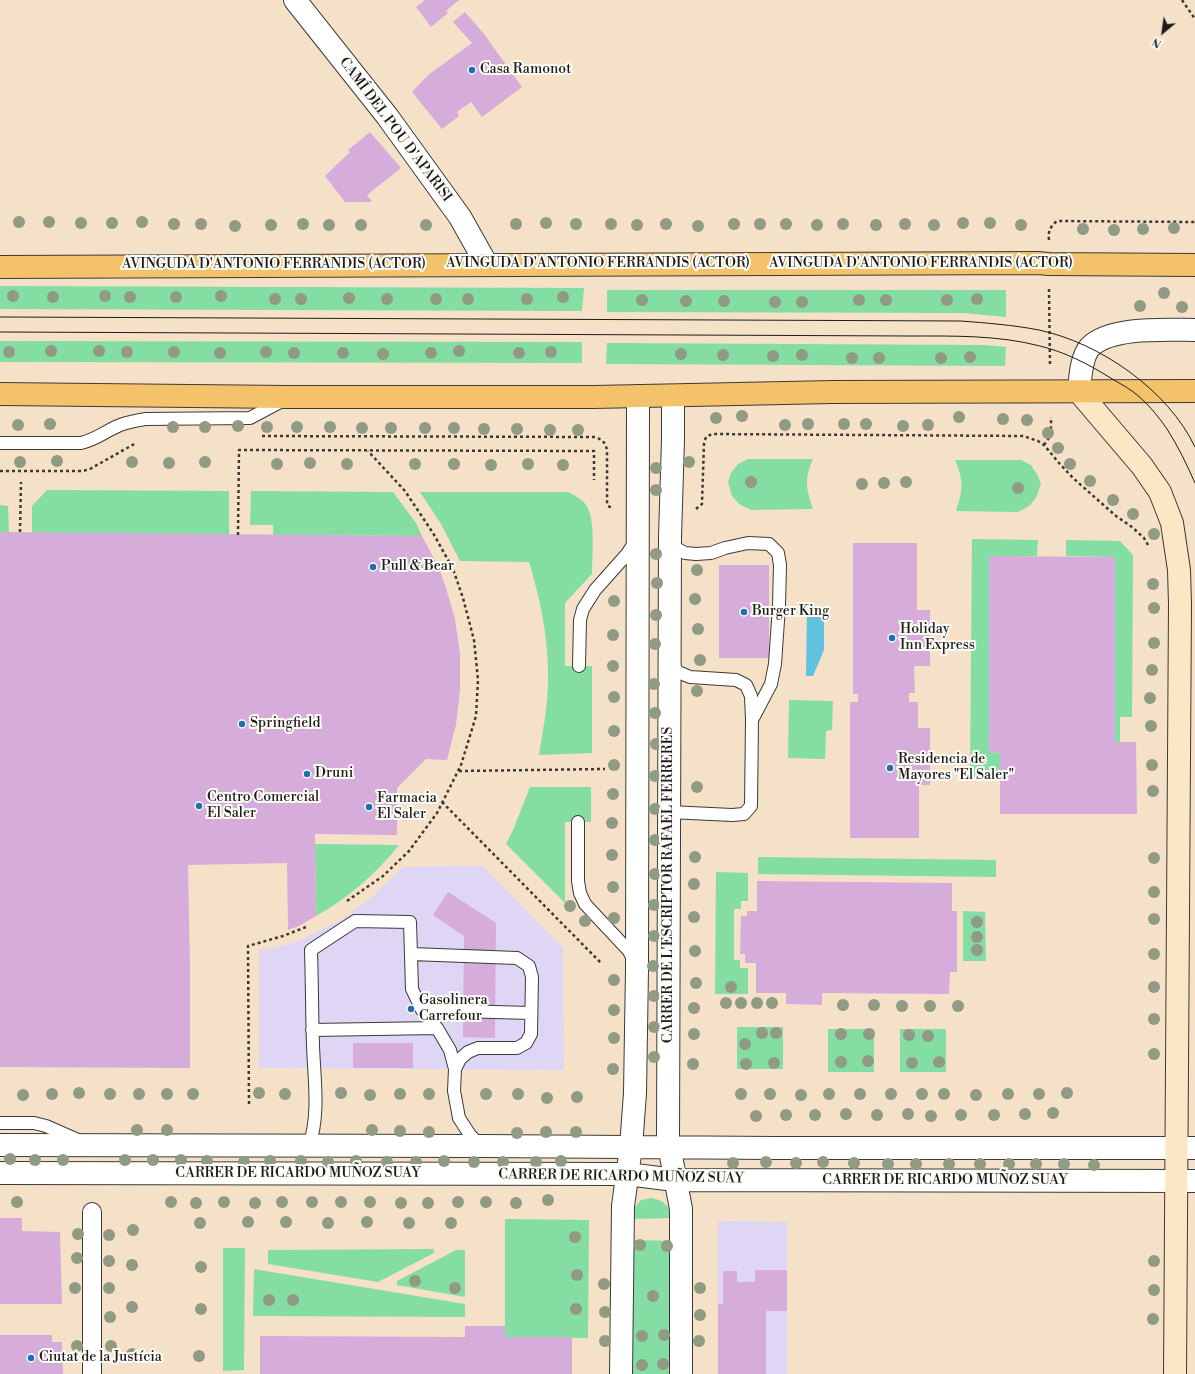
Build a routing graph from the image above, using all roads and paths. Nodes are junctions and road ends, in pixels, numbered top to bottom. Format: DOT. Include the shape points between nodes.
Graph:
graph roads {
  1 [pos="294,0"];
  2 [pos="1182,0"];
  3 [pos="1195,19"];
  4 [pos="1195,222"];
  5 [pos="1048,232"];
  6 [pos="487,264"];
  7 [pos="1195,264"];
  8 [pos="0,267"];
  9 [pos="1049,290"];
  10 [pos="1195,330"];
  11 [pos="1050,369"];
  12 [pos="1195,391"];
  13 [pos="1079,392"];
  14 [pos="0,394"];
  15 [pos="638,396"];
  16 [pos="673,396"];
  17 [pos="287,398"];
  18 [pos="1051,423"];
  19 [pos="0,443"];
  20 [pos="1044,445"];
  21 [pos="368,451"];
  22 [pos="594,480"];
  23 [pos="21,482"];
  24 [pos="20,532"];
  25 [pos="238,535"];
  26 [pos="637,537"];
  27 [pos="670,537"];
  28 [pos="670,660"];
  29 [pos="579,666"];
  30 [pos="752,720"];
  31 [pos="605,769"];
  32 [pos="458,771"];
  33 [pos="442,802"];
  34 [pos="669,812"];
  35 [pos="578,822"];
  36 [pos="346,902"];
  37 [pos="308,926"];
  38 [pos="411,954"];
  39 [pos="602,964"];
  40 [pos="637,968"];
  41 [pos="422,1010"];
  42 [pos="532,1013"];
  43 [pos="437,1028"];
  44 [pos="312,1030"];
  45 [pos="455,1069"];
  46 [pos="249,1104"];
  47 [pos="0,1123"];
  48 [pos="0,1145"];
  49 [pos="92,1145"];
  50 [pos="309,1146"];
  51 [pos="481,1146"];
  52 [pos="631,1147"];
  53 [pos="670,1147"];
  54 [pos="1186,1148"];
  55 [pos="0,1173"];
  56 [pos="626,1174"];
  57 [pos="675,1180"];
  58 [pos="1186,1181"];
  59 [pos="92,1212"];
  60 [pos="92,1374"];
  61 [pos="621,1374"];
  62 [pos="680,1374"];
  63 [pos="1175,1374"];
  1 -- 6 [label="street, CAMÍ DEL POU D'APARISI" via="392,122 460,217"];
  2 -- 3 [label="path"];
  4 -- 5 [label="path" via="1057,221"];
  6 -- 7 [label="main road, AVINGUDA D'ANTONIO FERRANDIS (ACTOR)"];
  6 -- 8 [label="main road, AVINGUDA D'ANTONIO FERRANDIS (ACTOR)"];
  9 -- 11 [label="path"];
  10 -- 13 [label="street" via="1138,331 1112,335 1100,341 1089,348 1083,362"];
  12 -- 13 [label="main road"];
  13 -- 16 [label="main road" via="832,392"];
  13 -- 54 [label="main road" via="1142,466 1160,492 1172,523 1179,570"];
  14 -- 17 [label="main road"];
  15 -- 16 [label="main road"];
  15 -- 17 [label="main road"];
  15 -- 26 [label="street"];
  16 -- 27 [label="street, CARRER DE L'ESCRIPTOR RAFAEL FERRERES"];
  17 -- 19 [label="lane" via="250,418 145,419 118,426 93,440 81,443"];
  18 -- 20 [label="path" via="1051,435"];
  21 -- 22 [label="path" via="594,452"];
  21 -- 25 [label="path" via="239,450"];
  21 -- 32 [label="path" via="405,491 433,533 453,569 463,598 474,640 478,680 476,716"];
  23 -- 24 [label="path"];
  26 -- 29 [label="lane" via="628,554 595,590 583,609 580,620"];
  26 -- 40 [label="street"];
  27 -- 28 [label="street, CARRER DE L'ESCRIPTOR RAFAEL FERRERES"];
  27 -- 30 [label="lane" via="676,548 685,553 711,552 748,543 769,544 778,552 780,565 775,664 770,684"];
  28 -- 30 [label="lane" via="678,672 690,677 736,680 746,685 751,696"];
  28 -- 34 [label="street, CARRER DE L'ESCRIPTOR RAFAEL FERRERES"];
  30 -- 34 [label="lane" via="751,806 744,814"];
  31 -- 32 [label="path"];
  32 -- 33 [label="path"];
  33 -- 36 [label="path" via="409,851 383,876"];
  33 -- 39 [label="path"];
  34 -- 53 [label="street, CARRER DE L'ESCRIPTOR RAFAEL FERRERES"];
  35 -- 40 [label="lane" via="578,881 584,904 629,952"];
  37 -- 46 [label="path" via="248,946"];
  38 -- 41 [label="lane" via="412,989"];
  38 -- 42 [label="lane" via="517,958 529,966 532,977"];
  38 -- 44 [label="lane" via="410,922 355,921 311,950"];
  40 -- 52 [label="street" via="635,1093"];
  41 -- 42 [label="lane"];
  41 -- 43 [label="lane"];
  42 -- 45 [label="lane" via="531,1034 526,1043 517,1048 478,1048 460,1059"];
  43 -- 44 [label="lane"];
  43 -- 45 [label="lane" via="450,1050"];
  44 -- 50 [label="lane" via="315,1103 314,1125"];
  45 -- 51 [label="lane" via="454,1091 459,1118"];
  47 -- 49 [label="lane" via="34,1123"];
  48 -- 49 [label="street, CARRER DE RICARDO MUÑOZ SUAY"];
  49 -- 50 [label="street, CARRER DE RICARDO MUÑOZ SUAY"];
  50 -- 51 [label="street, CARRER DE RICARDO MUÑOZ SUAY"];
  51 -- 52 [label="street, CARRER DE RICARDO MUÑOZ SUAY"];
  52 -- 53 [label="street, CARRER DE RICARDO MUÑOZ SUAY"];
  52 -- 56 [label="street"];
  53 -- 54 [label="street, CARRER DE RICARDO MUÑOZ SUAY"];
  53 -- 57 [label="street, CARRER DE L'ESCRIPTOR RAFAEL FERRERES"];
  54 -- 58 [label="main road"];
  55 -- 56 [label="street, CARRER DE RICARDO MUÑOZ SUAY"];
  56 -- 57 [label="street, CARRER DE RICARDO MUÑOZ SUAY"];
  56 -- 61 [label="street" via="622,1206"];
  57 -- 58 [label="street, CARRER DE RICARDO MUÑOZ SUAY"];
  57 -- 62 [label="street, CARRER DE L'ESCRIPTOR RAFAEL FERRERES" via="681,1209"];
  58 -- 63 [label="main road"];
  59 -- 60 [label="street"];
}
